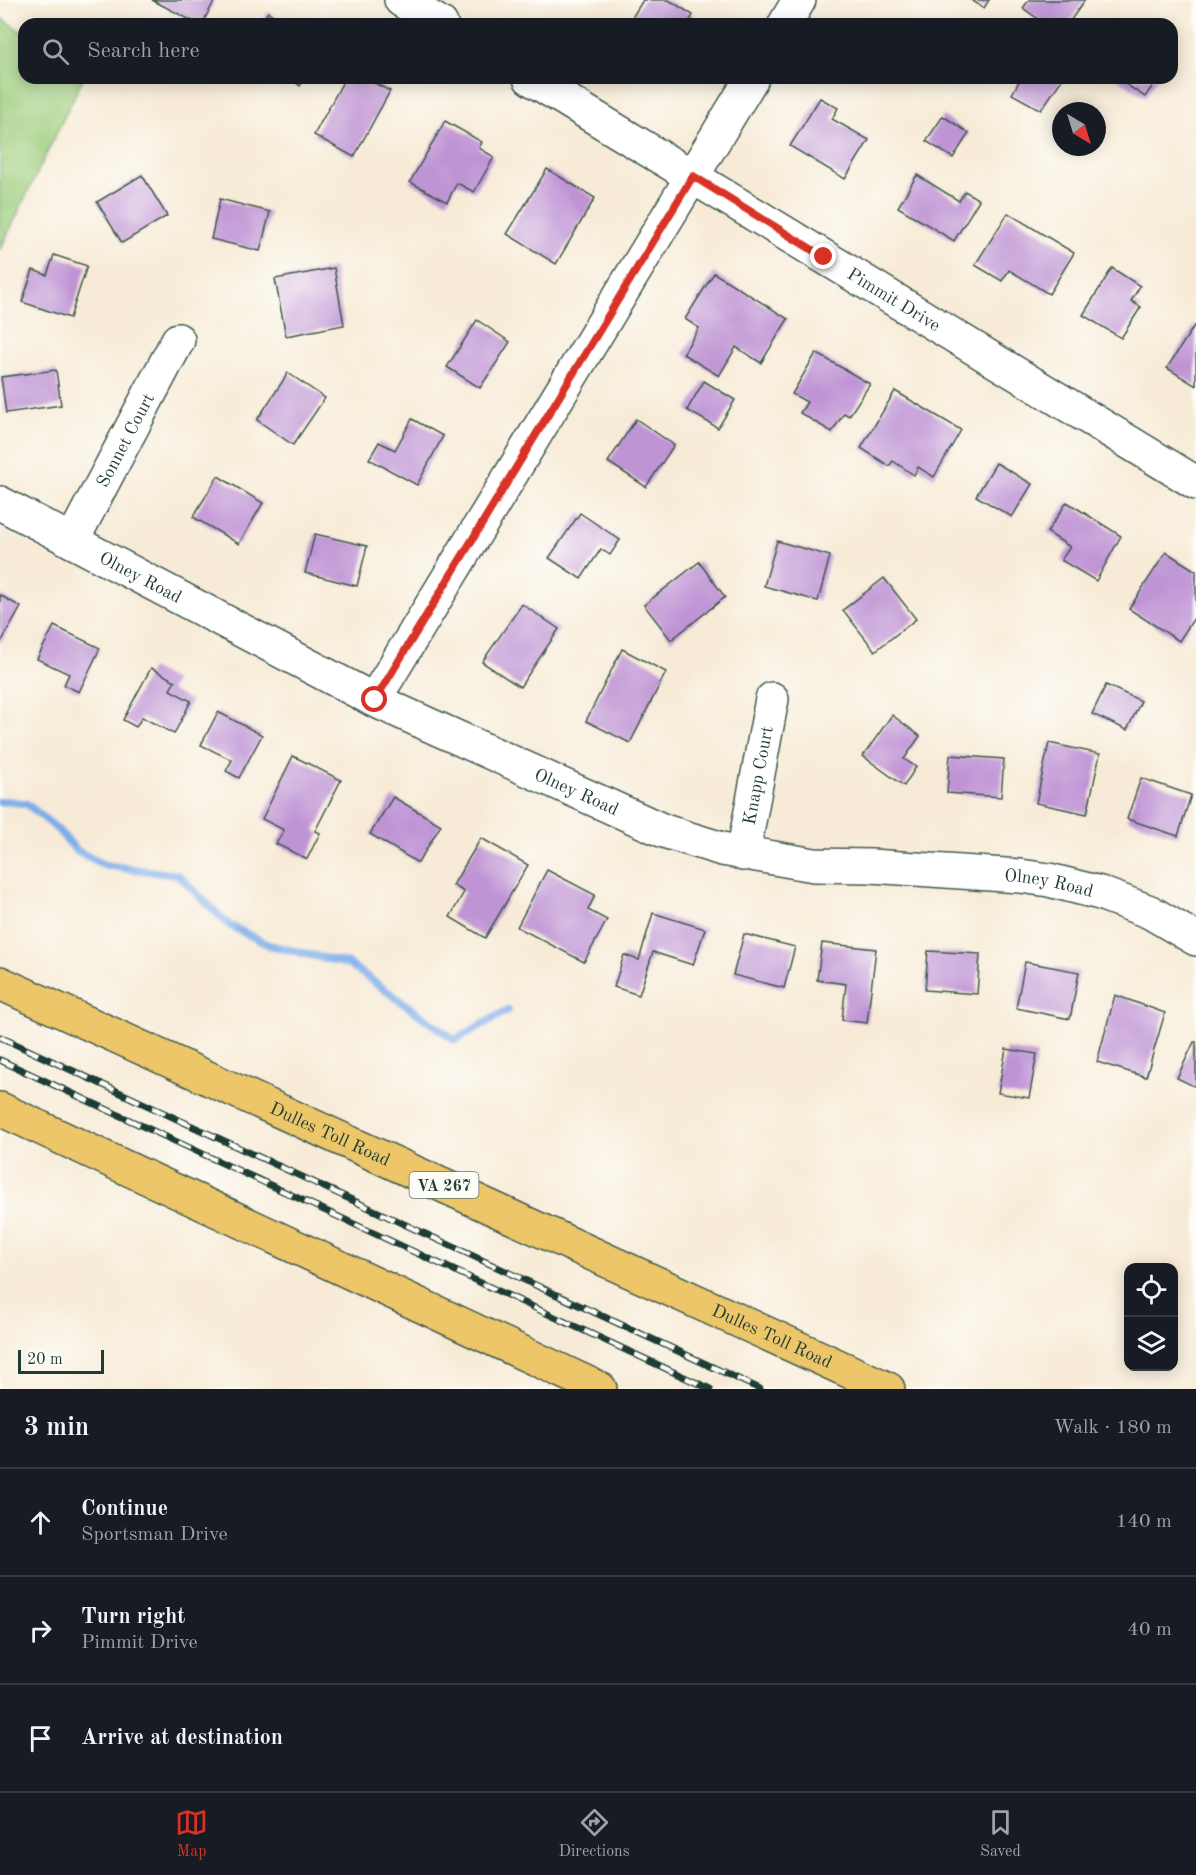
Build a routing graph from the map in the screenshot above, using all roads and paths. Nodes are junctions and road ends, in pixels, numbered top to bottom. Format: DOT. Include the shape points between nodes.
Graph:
graph roads {
  1 [pos="401,0"];
  2 [pos="799,0"];
  3 [pos="431,18"];
  4 [pos="788,18"];
  5 [pos="540,84"];
  6 [pos="748,84"];
  7 [pos="693,176"];
  8 [pos="178,340"];
  9 [pos="1196,483"];
  10 [pos="0,503"];
  11 [pos="72,541"];
  12 [pos="772,699"];
  13 [pos="375,700"];
  14 [pos="742,854"];
  15 [pos="1196,939"];
  16 [pos="0,983"];
  17 [pos="0,1109"];
  18 [pos="600,1389"];
  19 [pos="888,1389"];
  1 -- 3 [label="street"];
  2 -- 4 [label="street"];
  5 -- 7 [label="street, Pimmit Drive"];
  6 -- 7 [label="street"];
  7 -- 9 [label="street, Pimmit Drive"];
  7 -- 13 [label="street"];
  8 -- 11 [label="street, Sonnet Court"];
  10 -- 11 [label="street, Olney Road"];
  11 -- 13 [label="street, Olney Road"];
  12 -- 14 [label="street, Knapp Court"];
  13 -- 14 [label="street, Olney Road" via="664,831"];
  14 -- 15 [label="street, Olney Road" via="814,865 1049,880 1100,892 1150,912"];
  16 -- 19 [label="highway, Dulles Toll Road / VA 267"];
  17 -- 18 [label="highway"];
}
